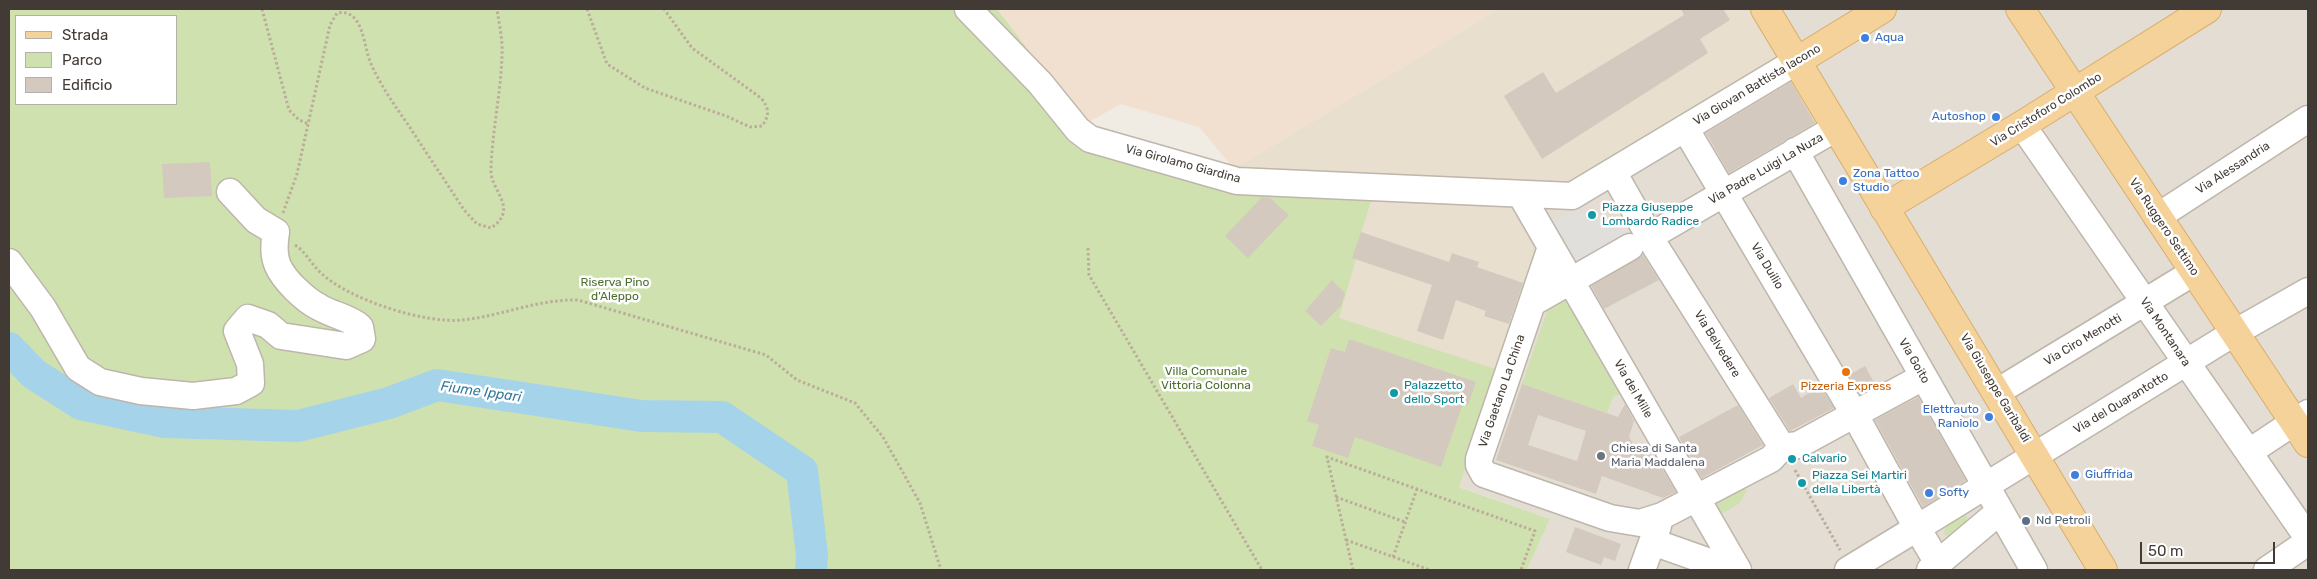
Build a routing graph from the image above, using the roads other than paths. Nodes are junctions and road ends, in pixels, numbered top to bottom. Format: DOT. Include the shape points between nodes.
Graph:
graph roads {
  1 [pos="968,9"];
  2 [pos="1765,9"];
  3 [pos="1882,9"];
  4 [pos="2020,9"];
  5 [pos="2207,9"];
  6 [pos="1797,61"];
  7 [pos="2074,92"];
  8 [pos="2308,119"];
  9 [pos="2022,125"];
  10 [pos="1685,128"];
  11 [pos="1836,128"];
  12 [pos="1795,151"];
  13 [pos="1622,167"];
  14 [pos="230,192"];
  15 [pos="1724,193"];
  16 [pos="1518,194"];
  17 [pos="1884,208"];
  18 [pos="2157,217"];
  19 [pos="1651,239"];
  20 [pos="1551,247"];
  21 [pos="9,262"];
  22 [pos="2194,272"];
  23 [pos="1569,285"];
  24 [pos="2308,291"];
  25 [pos="1532,303"];
  26 [pos="2146,303"];
  27 [pos="2234,333"];
  28 [pos="2186,363"];
  29 [pos="1924,377"];
  30 [pos="1997,392"];
  31 [pos="1855,410"];
  32 [pos="2303,427"];
  33 [pos="1781,445"];
  34 [pos="2249,452"];
  35 [pos="2035,455"];
  36 [pos="1986,486"];
  37 [pos="1694,493"];
  38 [pos="2000,511"];
  39 [pos="1917,528"];
  40 [pos="1657,530"];
  41 [pos="1718,536"];
  42 [pos="2308,538"];
  43 [pos="2308,542"];
  44 [pos="1934,567"];
  45 [pos="1849,569"];
  46 [pos="1642,570"];
  47 [pos="1732,570"];
  48 [pos="1738,570"];
  49 [pos="2034,570"];
  50 [pos="2103,570"];
  51 [pos="2267,570"];
  1 -- 16 [label="street, Via Girolamo Giardina" via="1040,83 1078,130 1090,139 1237,181"];
  2 -- 6 [label="main road, Via Giuseppe Garibaldi"];
  3 -- 6 [label="main road, Via Giovan Battista Iacono"];
  4 -- 7 [label="main road, Via Ruggero Settimo"];
  5 -- 7 [label="main road, Via Cristoforo Colombo"];
  6 -- 10 [label="street, Via Giovan Battista Iacono"];
  6 -- 11 [label="main road, Via Giuseppe Garibaldi"];
  7 -- 9 [label="main road, Via Cristoforo Colombo"];
  7 -- 18 [label="main road, Via Ruggero Settimo"];
  8 -- 18 [label="street, Via Alessandria"];
  9 -- 17 [label="main road, Via Cristoforo Colombo"];
  9 -- 26 [label="street, Via Montanara"];
  10 -- 13 [label="street, Via Giovan Battista Iacono"];
  10 -- 15 [label="street, Via Duilio"];
  11 -- 12 [label="street, Via Padre Luigi La Nuza"];
  11 -- 17 [label="main road, Via Giuseppe Garibaldi"];
  12 -- 15 [label="street, Via Padre Luigi La Nuza"];
  12 -- 29 [label="street, Via Goito"];
  13 -- 16 [label="street, Via Girolamo Giardina" via="1572,196"];
  13 -- 19 [label="street, Via Belvedere"];
  14 -- 21 [label="street" via="256,220 276,232 274,249 278,267 300,294 317,307 353,320 360,327 362,339 346,346 281,336 268,325 248,318 237,331 250,364 251,383 236,391 193,396 141,391 100,382 78,368 43,308"];
  15 -- 19 [label="street, Via Padre Luigi La Nuza"];
  15 -- 31 [label="street, Via Duilio"];
  16 -- 20 [label="street, Via dei Mille"];
  17 -- 30 [label="main road, Via Giuseppe Garibaldi"];
  18 -- 22 [label="main road, Via Ruggero Settimo"];
  19 -- 23 [label="street, Via Padre Luigi La Nuza"];
  19 -- 33 [label="street, Via Belvedere"];
  20 -- 23 [label="street, Via dei Mille"];
  20 -- 25 [label="street"];
  22 -- 26 [label="street, Via Ciro Menotti"];
  22 -- 27 [label="main road, Via Ruggero Settimo"];
  23 -- 25 [label="street"];
  23 -- 37 [label="street, Via dei Mille"];
  24 -- 27 [label="street, Via del Quarantotto"];
  25 -- 40 [label="street, Via Gaetano La China" via="1479,458 1482,472 1624,522 1640,523"];
  26 -- 28 [label="street, Via Montanara"];
  26 -- 30 [label="street, Via Ciro Menotti"];
  27 -- 28 [label="street, Via del Quarantotto"];
  27 -- 32 [label="main road, Via Ruggero Settimo"];
  28 -- 34 [label="street, Via Montanara"];
  28 -- 35 [label="street, Via del Quarantotto"];
  29 -- 31 [label="street"];
  29 -- 36 [label="street, Via Goito"];
  30 -- 35 [label="main road, Via Giuseppe Garibaldi"];
  31 -- 33 [label="street" via="1798,445"];
  31 -- 39 [label="street, Via Duilio"];
  32 -- 34 [label="street"];
  33 -- 37 [label="street" via="1771,459"];
  34 -- 42 [label="street, Via Montanara"];
  35 -- 36 [label="street, Via del Quarantotto"];
  35 -- 50 [label="main road, Via Giuseppe Garibaldi"];
  36 -- 38 [label="street, Via Goito"];
  36 -- 39 [label="street, Via del Quarantotto"];
  37 -- 40 [label="street"];
  37 -- 41 [label="street, Via dei Mille"];
  38 -- 44 [label="street"];
  38 -- 49 [label="street, Via Goito"];
  39 -- 44 [label="street, Via Duilio"];
  39 -- 45 [label="street, Via del Quarantotto"];
  40 -- 41 [label="street" via="1687,540"];
  40 -- 46 [label="street"];
  40 -- 47 [label="street"];
  41 -- 48 [label="street, Via dei Mille"];
  43 -- 51 [label="street"];
}
